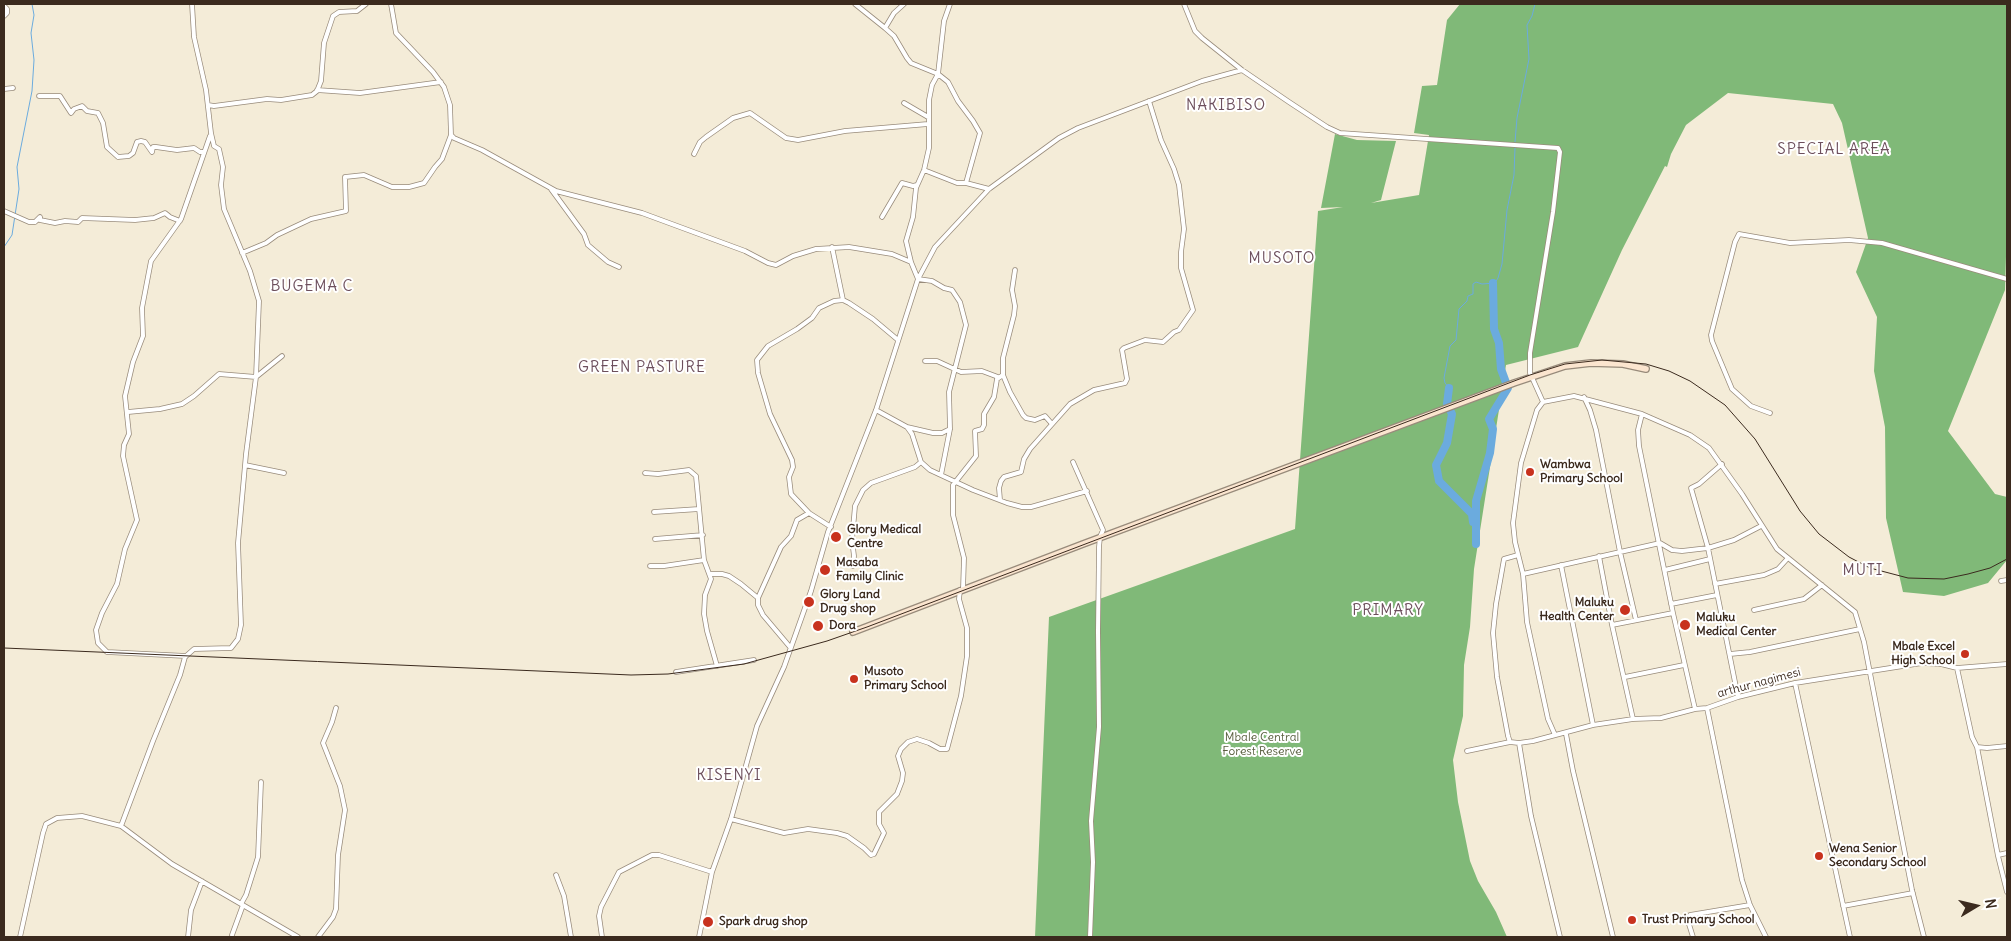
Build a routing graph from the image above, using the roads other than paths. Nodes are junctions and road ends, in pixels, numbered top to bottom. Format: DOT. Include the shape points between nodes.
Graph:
graph roads {
  1 [pos="192,4"];
  2 [pos="366,4"];
  3 [pos="391,4"];
  4 [pos="904,4"];
  5 [pos="950,4"];
  6 [pos="1184,4"];
  7 [pos="858,5"];
  8 [pos="4,6"];
  9 [pos="4,16"];
  10 [pos="886,28"];
  11 [pos="1242,70"];
  12 [pos="938,74"];
  13 [pos="441,82"];
  14 [pos="13,88"];
  15 [pos="4,89"];
  16 [pos="317,90"];
  17 [pos="39,96"];
  18 [pos="1149,101"];
  19 [pos="904,103"];
  20 [pos="208,105"];
  21 [pos="928,117"];
  22 [pos="928,124"];
  23 [pos="211,133"];
  24 [pos="451,135"];
  25 [pos="204,152"];
  26 [pos="694,154"];
  27 [pos="924,170"];
  28 [pos="966,183"];
  29 [pos="917,185"];
  30 [pos="550,187"];
  31 [pos="989,189"];
  32 [pos="4,212"];
  33 [pos="882,217"];
  34 [pos="180,221"];
  35 [pos="832,247"];
  36 [pos="242,253"];
  37 [pos="911,262"];
  38 [pos="619,267"];
  39 [pos="1015,270"];
  40 [pos="918,279"];
  41 [pos="2007,279"];
  42 [pos="843,300"];
  43 [pos="898,340"];
  44 [pos="282,356"];
  45 [pos="925,361"];
  46 [pos="1646,369"];
  47 [pos="954,370"];
  48 [pos="1004,375"];
  49 [pos="998,377"];
  50 [pos="256,378"];
  51 [pos="1531,378"];
  52 [pos="1584,398"];
  53 [pos="1542,402"];
  54 [pos="876,410"];
  55 [pos="128,412"];
  56 [pos="1770,413"];
  57 [pos="1642,414"];
  58 [pos="1052,424"];
  59 [pos="907,427"];
  60 [pos="950,429"];
  61 [pos="921,462"];
  62 [pos="1073,462"];
  63 [pos="1722,464"];
  64 [pos="244,465"];
  65 [pos="284,473"];
  66 [pos="645,473"];
  67 [pos="941,475"];
  68 [pos="955,482"];
  69 [pos="1086,491"];
  70 [pos="1000,500"];
  71 [pos="699,509"];
  72 [pos="654,512"];
  73 [pos="809,513"];
  74 [pos="1761,526"];
  75 [pos="831,527"];
  76 [pos="702,535"];
  77 [pos="1100,538"];
  78 [pos="655,539"];
  79 [pos="1660,543"];
  80 [pos="1708,548"];
  81 [pos="1620,552"];
  82 [pos="1518,555"];
  83 [pos="1599,556"];
  84 [pos="1788,558"];
  85 [pos="1710,559"];
  86 [pos="704,560"];
  87 [pos="1561,565"];
  88 [pos="650,566"];
  89 [pos="853,566"];
  90 [pos="1665,570"];
  91 [pos="711,574"];
  92 [pos="1523,574"];
  93 [pos="2007,580"];
  94 [pos="2001,582"];
  95 [pos="1715,584"];
  96 [pos="1822,585"];
  97 [pos="962,590"];
  98 [pos="1717,595"];
  99 [pos="758,598"];
  100 [pos="1671,604"];
  101 [pos="1754,610"];
  102 [pos="1673,613"];
  103 [pos="1636,620"];
  104 [pos="1612,625"];
  105 [pos="1860,629"];
  106 [pos="853,632"];
  107 [pos="790,647"];
  108 [pos="1730,654"];
  109 [pos="186,656"];
  110 [pos="754,660"];
  111 [pos="2007,664"];
  112 [pos="1684,665"];
  113 [pos="717,666"];
  114 [pos="1957,668"];
  115 [pos="1870,671"];
  116 [pos="676,672"];
  117 [pos="1625,677"];
  118 [pos="1795,683"];
  119 [pos="1738,697"];
  120 [pos="336,708"];
  121 [pos="1706,708"];
  122 [pos="1696,709"];
  123 [pos="1633,719"];
  124 [pos="1593,726"];
  125 [pos="1566,734"];
  126 [pos="1555,735"];
  127 [pos="1510,742"];
  128 [pos="1519,743"];
  129 [pos="2007,746"];
  130 [pos="1977,747"];
  131 [pos="1467,751"];
  132 [pos="261,782"];
  133 [pos="731,819"];
  134 [pos="121,826"];
  135 [pos="2007,853"];
  136 [pos="1998,855"];
  137 [pos="712,872"];
  138 [pos="556,875"];
  139 [pos="202,881"];
  140 [pos="2007,892"];
  141 [pos="1913,893"];
  142 [pos="242,904"];
  143 [pos="1750,905"];
  144 [pos="1843,906"];
  145 [pos="232,935"];
  146 [pos="290,935"];
  147 [pos="20,937"];
  148 [pos="188,937"];
  149 [pos="298,937"];
  150 [pos="318,937"];
  151 [pos="571,937"];
  152 [pos="602,937"];
  153 [pos="699,937"];
  154 [pos="1090,937"];
  155 [pos="1560,937"];
  156 [pos="1614,937"];
  157 [pos="1693,937"];
  158 [pos="1766,937"];
  159 [pos="1850,937"];
  160 [pos="1924,937"];
  1 -- 20 [label="street" via="194,37"];
  2 -- 16 [label="street" via="357,11 339,12 334,16 324,43 321,81"];
  3 -- 13 [label="street" via="396,33"];
  4 -- 10 [label="street" via="894,13"];
  5 -- 12 [label="street" via="944,21"];
  6 -- 11 [label="street" via="1195,31"];
  7 -- 10 [label="street"];
  8 -- 9 [label="street" via="7,9"];
  10 -- 12 [label="street" via="912,63"];
  11 -- 18 [label="street"];
  11 -- 51 [label="street" via="1327,128 1340,133 1558,148 1553,212 1530,353"];
  12 -- 21 [label="street" via="930,93"];
  12 -- 28 [label="street" via="948,82 980,133"];
  13 -- 16 [label="street" via="360,94"];
  13 -- 24 [label="street" via="450,105"];
  14 -- 15 [label="street"];
  16 -- 20 [label="street" via="312,95 281,100"];
  17 -- 25 [label="street" via="60,96 71,113 82,106 87,111 98,113 107,147 118,157 133,154 137,142 141,141 152,152 156,147 194,148"];
  18 -- 31 [label="street" via="1059,138"];
  18 -- 58 [label="street" via="1179,185 1184,229 1181,268 1193,310 1179,330 1163,342 1145,340 1122,350 1126,383 1085,394 1070,404"];
  19 -- 21 [label="street"];
  20 -- 23 [label="street"];
  21 -- 22 [label="street"];
  22 -- 26 [label="street" via="798,140 786,138 750,113 733,118 706,137"];
  22 -- 27 [label="street" via="929,148"];
  23 -- 25 [label="street"];
  23 -- 36 [label="street" via="222,160 225,215"];
  24 -- 30 [label="street"];
  24 -- 36 [label="street" via="442,159 424,183 392,187 364,175 346,177 346,211 311,219"];
  25 -- 34 [label="street"];
  27 -- 28 [label="street" via="957,183"];
  27 -- 29 [label="street"];
  28 -- 31 [label="street"];
  29 -- 33 [label="street" via="902,182"];
  29 -- 37 [label="street" via="906,241"];
  30 -- 35 [label="street" via="642,213 745,251 768,264 776,265 808,251"];
  30 -- 38 [label="street" via="584,234 588,245"];
  31 -- 40 [label="street" via="935,246"];
  32 -- 34 [label="street" via="30,222 40,217 40,220 55,223 78,222 82,218 135,220 165,213"];
  34 -- 55 [label="street" via="151,261 142,308 143,336 125,396"];
  35 -- 37 [label="street" via="882,252"];
  35 -- 42 [label="street"];
  36 -- 50 [label="street" via="259,301"];
  37 -- 40 [label="street"];
  39 -- 48 [label="street" via="1012,290 1015,306 1003,358"];
  40 -- 43 [label="street"];
  40 -- 47 [label="street" via="949,288 960,302 966,325"];
  41 -- 56 [label="street" via="1882,243 1849,240 1790,243 1739,234 1711,336 1732,389 1751,406"];
  42 -- 43 [label="street"];
  42 -- 73 [label="street" via="828,302 812,318 768,346 757,360 768,407 792,460 790,489"];
  43 -- 54 [label="street"];
  44 -- 50 [label="street"];
  45 -- 47 [label="street" via="937,361"];
  46 -- 51 [label="main road" via="1592,363 1565,366"];
  47 -- 49 [label="street" via="982,371"];
  47 -- 60 [label="street" via="949,392"];
  48 -- 49 [label="street"];
  48 -- 58 [label="street" via="1023,415 1036,420 1045,416"];
  49 -- 68 [label="street" via="991,404 984,414 984,425 976,431 976,456"];
  50 -- 55 [label="street" via="219,374 185,403 160,410"];
  50 -- 64 [label="street"];
  51 -- 53 [label="street"];
  51 -- 77 [label="main road"];
  52 -- 53 [label="street" via="1574,396"];
  52 -- 57 [label="street"];
  52 -- 81 [label="street" via="1596,430"];
  53 -- 82 [label="street" via="1534,415 1518,479 1513,523"];
  54 -- 59 [label="street"];
  54 -- 75 [label="street"];
  55 -- 109 [label="street" via="123,456 137,520 125,549 117,584 98,622 97,641 103,649 111,652"];
  57 -- 63 [label="street" via="1701,441"];
  57 -- 79 [label="street" via="1638,439"];
  58 -- 70 [label="street" via="1030,449 1020,472 1001,480"];
  59 -- 60 [label="street" via="933,433"];
  59 -- 61 [label="street"];
  60 -- 67 [label="street"];
  61 -- 67 [label="street"];
  61 -- 89 [label="street" via="863,490 855,506"];
  62 -- 69 [label="street"];
  63 -- 74 [label="street"];
  63 -- 80 [label="street" via="1691,488"];
  64 -- 65 [label="street"];
  64 -- 109 [label="street" via="238,543 241,625 238,639 231,648 194,650"];
  66 -- 71 [label="street" via="692,471 696,476"];
  67 -- 68 [label="street"];
  68 -- 70 [label="street"];
  68 -- 97 [label="street" via="953,515 964,558"];
  69 -- 70 [label="street" via="1031,507 1015,506"];
  69 -- 77 [label="street" via="1102,524"];
  71 -- 72 [label="street"];
  71 -- 76 [label="street"];
  73 -- 75 [label="street"];
  73 -- 99 [label="street" via="797,520"];
  74 -- 80 [label="street" via="1734,540"];
  74 -- 84 [label="street"];
  75 -- 107 [label="street"];
  76 -- 78 [label="street"];
  76 -- 86 [label="street"];
  77 -- 97 [label="main road"];
  77 -- 154 [label="street" via="1099,750 1091,821"];
  79 -- 80 [label="street" via="1672,550"];
  79 -- 81 [label="street"];
  79 -- 90 [label="street"];
  80 -- 85 [label="street"];
  81 -- 83 [label="street"];
  81 -- 103 [label="street"];
  82 -- 92 [label="street"];
  82 -- 127 [label="street" via="1506,557 1502,567 1493,633 1497,677"];
  83 -- 87 [label="street"];
  83 -- 104 [label="street"];
  84 -- 95 [label="street" via="1778,569 1764,575"];
  84 -- 96 [label="street"];
  85 -- 90 [label="street"];
  85 -- 95 [label="street"];
  86 -- 88 [label="street"];
  86 -- 91 [label="street"];
  87 -- 92 [label="street"];
  87 -- 124 [label="street"];
  90 -- 100 [label="street"];
  91 -- 99 [label="street" via="729,576"];
  91 -- 113 [label="street" via="704,614"];
  92 -- 126 [label="street" via="1527,622 1548,718"];
  93 -- 94 [label="street"];
  95 -- 98 [label="street"];
  96 -- 101 [label="street" via="1804,599"];
  96 -- 105 [label="street" via="1855,612"];
  97 -- 106 [label="main road"];
  97 -- 133 [label="street" via="959,599 967,628 967,656 947,749 917,739 908,742 901,750 898,756 902,781 897,794 879,812 879,824 884,833 874,854 847,836 836,833 808,829 784,833"];
  98 -- 100 [label="street"];
  98 -- 108 [label="street"];
  99 -- 107 [label="street" via="763,615"];
  100 -- 102 [label="street"];
  102 -- 103 [label="street"];
  102 -- 112 [label="street"];
  103 -- 104 [label="street"];
  104 -- 117 [label="street"];
  105 -- 108 [label="street"];
  105 -- 115 [label="street"];
  107 -- 133 [label="street" via="757,726"];
  108 -- 119 [label="street"];
  109 -- 134 [label="street"];
  110 -- 113 [label="street"];
  111 -- 114 [label="street, arthur nagimesi"];
  112 -- 117 [label="street"];
  112 -- 122 [label="street"];
  113 -- 116 [label="street"];
  114 -- 115 [label="street, arthur nagimesi" via="1922,663"];
  114 -- 130 [label="street"];
  115 -- 118 [label="street, arthur nagimesi"];
  115 -- 141 [label="street"];
  117 -- 123 [label="street"];
  118 -- 119 [label="street, arthur nagimesi"];
  118 -- 144 [label="street"];
  119 -- 121 [label="street, arthur nagimesi"];
  120 -- 150 [label="street" via="323,743 345,810 338,855 336,909"];
  121 -- 122 [label="street, arthur nagimesi"];
  121 -- 143 [label="street"];
  122 -- 123 [label="street, arthur nagimesi" via="1661,718"];
  123 -- 124 [label="street, arthur nagimesi"];
  124 -- 125 [label="street, arthur nagimesi"];
  125 -- 126 [label="street, arthur nagimesi"];
  125 -- 156 [label="street"];
  126 -- 128 [label="street, arthur nagimesi"];
  127 -- 128 [label="street, arthur nagimesi"];
  127 -- 131 [label="street, arthur nagimesi"];
  128 -- 155 [label="street" via="1531,816"];
  129 -- 130 [label="street"];
  130 -- 136 [label="street"];
  132 -- 142 [label="street" via="258,857"];
  133 -- 137 [label="street"];
  134 -- 139 [label="street" via="165,860"];
  134 -- 147 [label="street" via="82,816 57,818 47,823"];
  135 -- 136 [label="street"];
  136 -- 140 [label="street"];
  137 -- 152 [label="street" via="660,855 652,855 619,872 601,906"];
  137 -- 153 [label="street"];
  138 -- 151 [label="street" via="564,896"];
  139 -- 142 [label="street"];
  139 -- 148 [label="street" via="191,910"];
  141 -- 144 [label="street"];
  141 -- 160 [label="street"];
  142 -- 145 [label="street"];
  142 -- 146 [label="street"];
  143 -- 157 [label="street" via="1690,915 1688,921"];
  143 -- 158 [label="street"];
  144 -- 159 [label="street"];
  146 -- 149 [label="street"];
}
